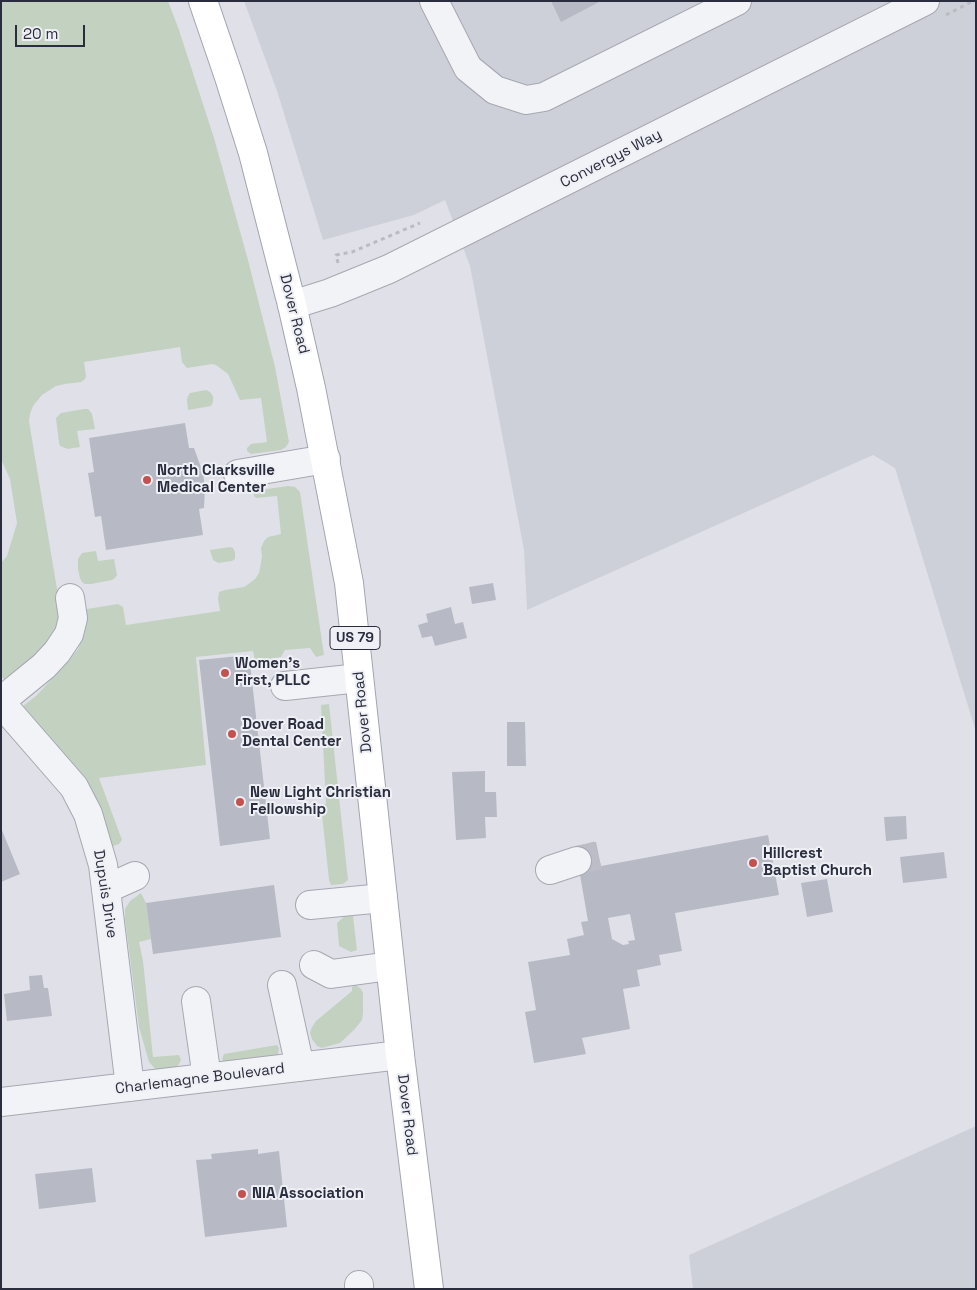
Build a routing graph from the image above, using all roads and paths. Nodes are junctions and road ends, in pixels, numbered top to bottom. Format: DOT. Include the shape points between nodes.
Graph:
graph roads {
  1 [pos="203,1"];
  2 [pos="434,1"];
  3 [pos="737,1"];
  4 [pos="925,1"];
  5 [pos="292,305"];
  6 [pos="326,459"];
  7 [pos="238,474"];
  8 [pos="70,598"];
  9 [pos="359,678"];
  10 [pos="285,686"];
  11 [pos="1,702"];
  12 [pos="577,860"];
  13 [pos="550,870"];
  14 [pos="135,876"];
  15 [pos="106,889"];
  16 [pos="383,898"];
  17 [pos="310,905"];
  18 [pos="314,965"];
  19 [pos="390,966"];
  20 [pos="282,985"];
  21 [pos="196,1001"];
  22 [pos="400,1055"];
  23 [pos="300,1067"];
  24 [pos="207,1078"];
  25 [pos="130,1087"];
  26 [pos="1,1102"];
  27 [pos="429,1289"];
  1 -- 5 [label="main road, Dover Road / US 79" via="253,153"];
  2 -- 3 [label="street" via="468,68 495,90 526,100 544,96"];
  4 -- 5 [label="street, Convergys Way" via="396,266"];
  5 -- 6 [label="main road, Dover Road / US 79"];
  6 -- 7 [label="street"];
  6 -- 9 [label="main road, Dover Road / US 79" via="349,584"];
  8 -- 11 [label="street" via="73,618 69,634 44,666"];
  9 -- 10 [label="street"];
  9 -- 16 [label="main road, Dover Road / US 79"];
  11 -- 15 [label="street, Dupuis Drive" via="74,787 88,814 103,865"];
  12 -- 13 [label="street"];
  14 -- 15 [label="street"];
  15 -- 25 [label="street, Dupuis Drive"];
  16 -- 17 [label="street"];
  16 -- 19 [label="main road, Dover Road / US 79"];
  18 -- 19 [label="street" via="331,974"];
  19 -- 22 [label="main road, Dover Road / US 79"];
  20 -- 23 [label="street"];
  21 -- 24 [label="street"];
  22 -- 23 [label="street, Charlemagne Boulevard"];
  22 -- 27 [label="main road, Dover Road / US 79"];
  23 -- 24 [label="street, Charlemagne Boulevard"];
  24 -- 25 [label="street, Charlemagne Boulevard"];
  25 -- 26 [label="street, Charlemagne Boulevard"];
}
